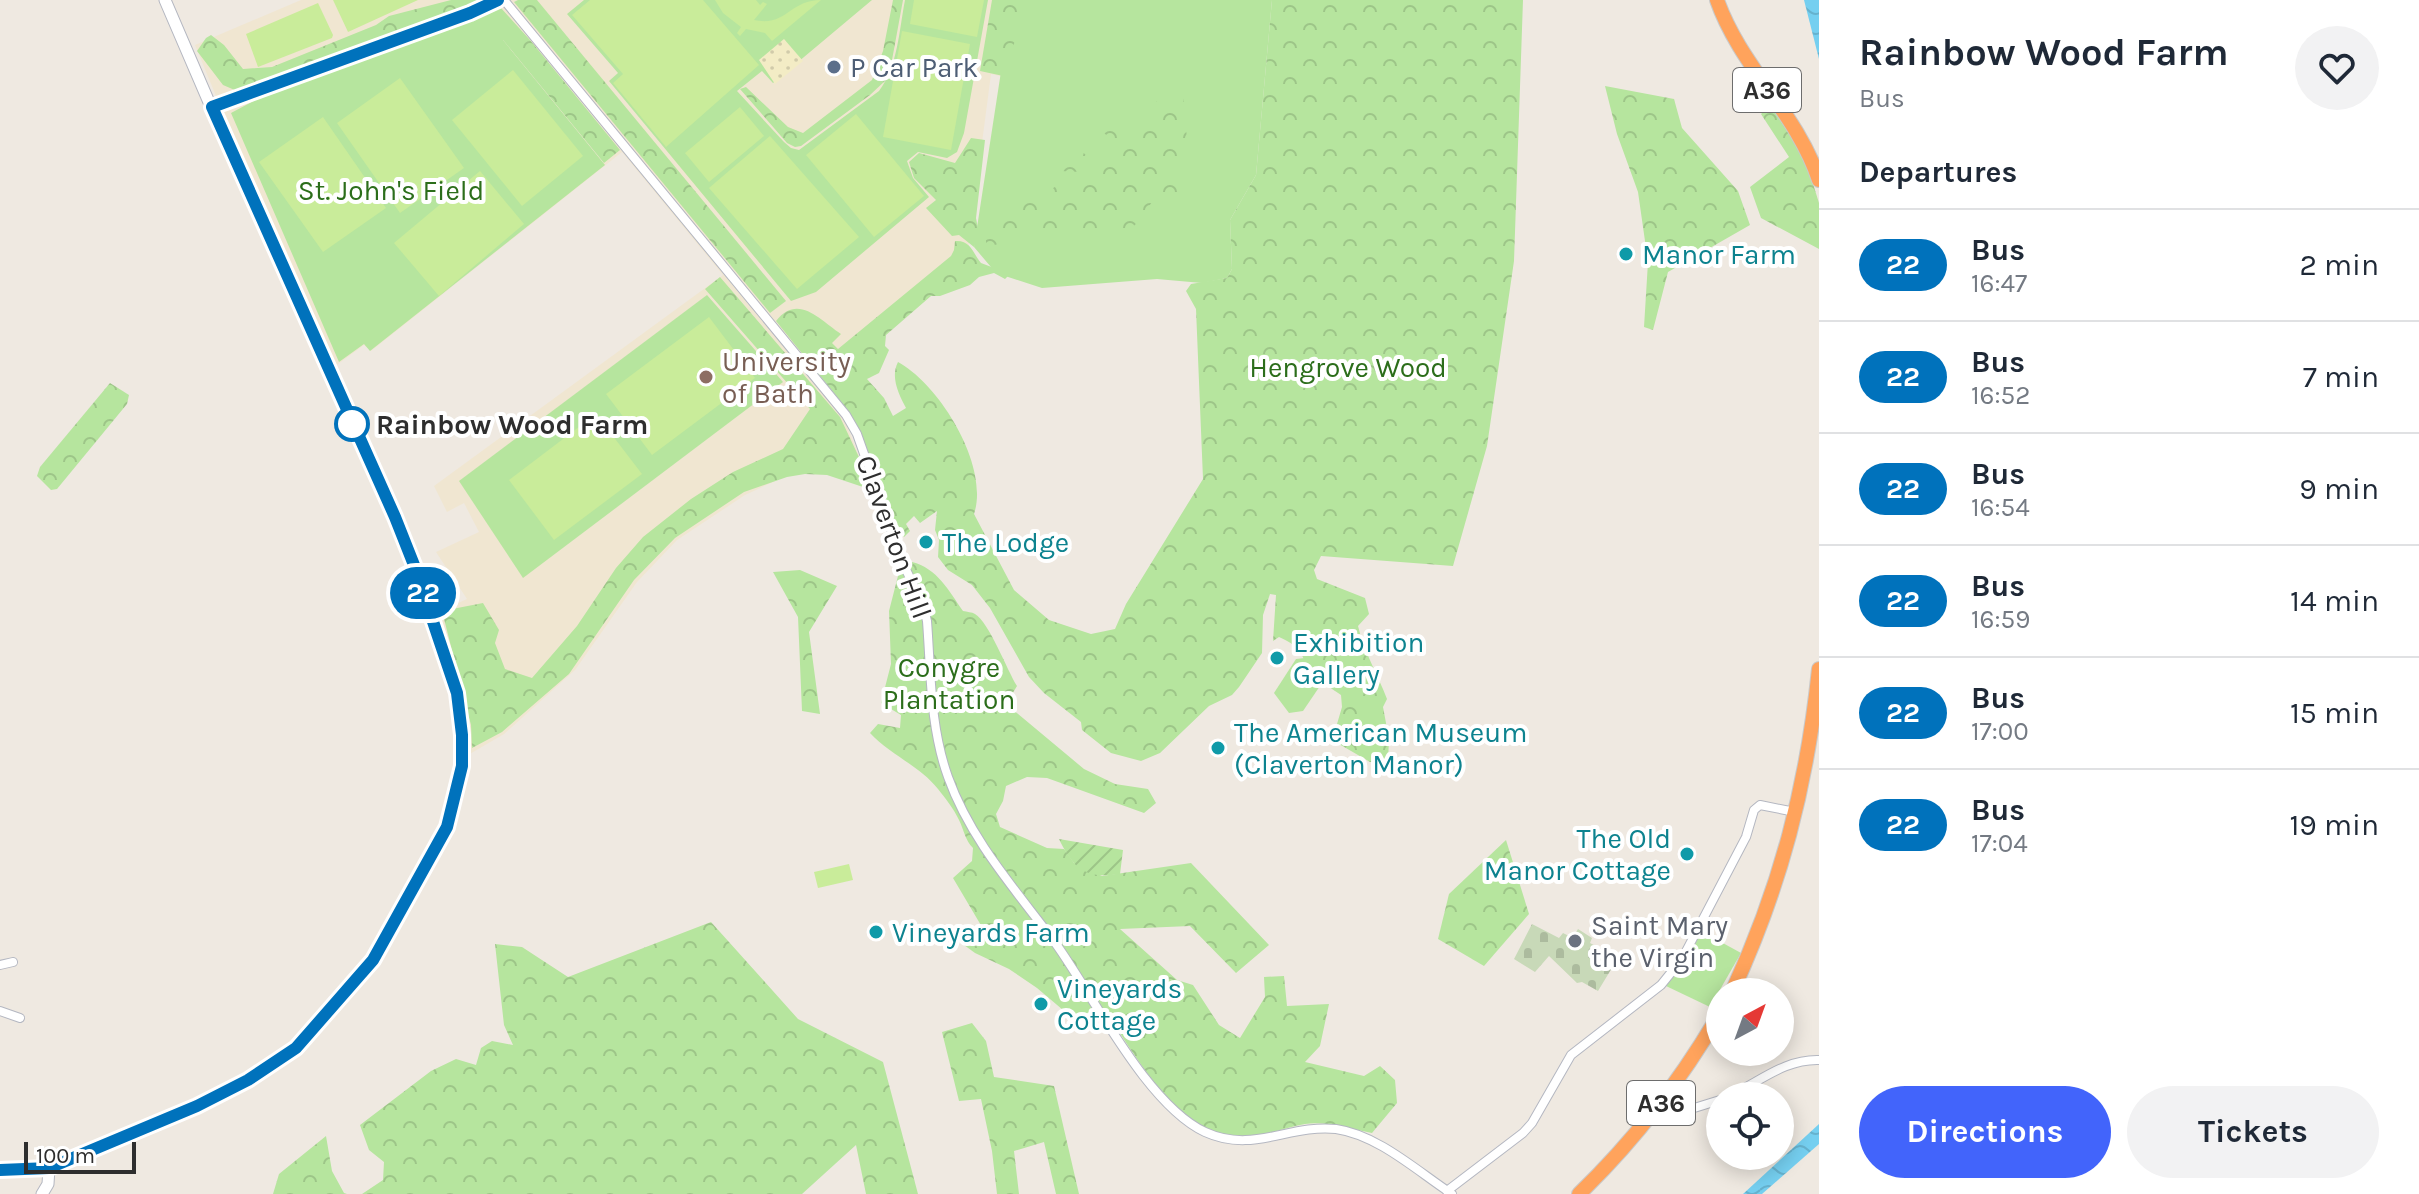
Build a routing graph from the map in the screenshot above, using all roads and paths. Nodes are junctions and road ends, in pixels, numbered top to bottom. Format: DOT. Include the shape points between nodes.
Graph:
graph roads {
  1 [pos="165,0"];
  2 [pos="501,0"];
  3 [pos="1717,0"];
  4 [pos="212,107"];
  5 [pos="1819,180"];
  6 [pos="1819,669"];
  7 [pos="1796,812"];
  8 [pos="13,962"];
  9 [pos="0,965"];
  10 [pos="1738,978"];
  11 [pos="0,1011"];
  12 [pos="20,1018"];
  13 [pos="1706,1034"];
  14 [pos="1819,1060"];
  15 [pos="1754,1082"];
  16 [pos="1664,1098"];
  17 [pos="1706,1104"];
  18 [pos="49,1168"];
  19 [pos="0,1170"];
  20 [pos="1449,1193"];
  21 [pos="42,1194"];
  22 [pos="1579,1194"];
  1 -- 4 [label="street"];
  2 -- 4 [label="street"];
  2 -- 20 [label="street, Claverton Hill" via="846,415 923,606 934,730 960,810 1149,1083 1206,1132 1238,1141 1312,1128 1339,1130 1390,1152"];
  3 -- 5 [label="highway, A36" via="1738,48 1797,133"];
  4 -- 18 [label="street" via="409,553 457,693 462,766 447,827 373,960 296,1048 197,1106"];
  6 -- 7 [label="highway"];
  7 -- 10 [label="highway" via="1772,895"];
  7 -- 20 [label="street" via="1760,805 1754,810 1746,837 1691,944 1667,978 1571,1055 1532,1123"];
  8 -- 9 [label="street"];
  11 -- 12 [label="street"];
  13 -- 16 [label="highway, A36"];
  14 -- 15 [label="street" via="1785,1064"];
  16 -- 17 [label="street" via="1691,1109"];
  16 -- 22 [label="highway, A36"];
  18 -- 19 [label="street"];
  18 -- 21 [label="street"];
}
